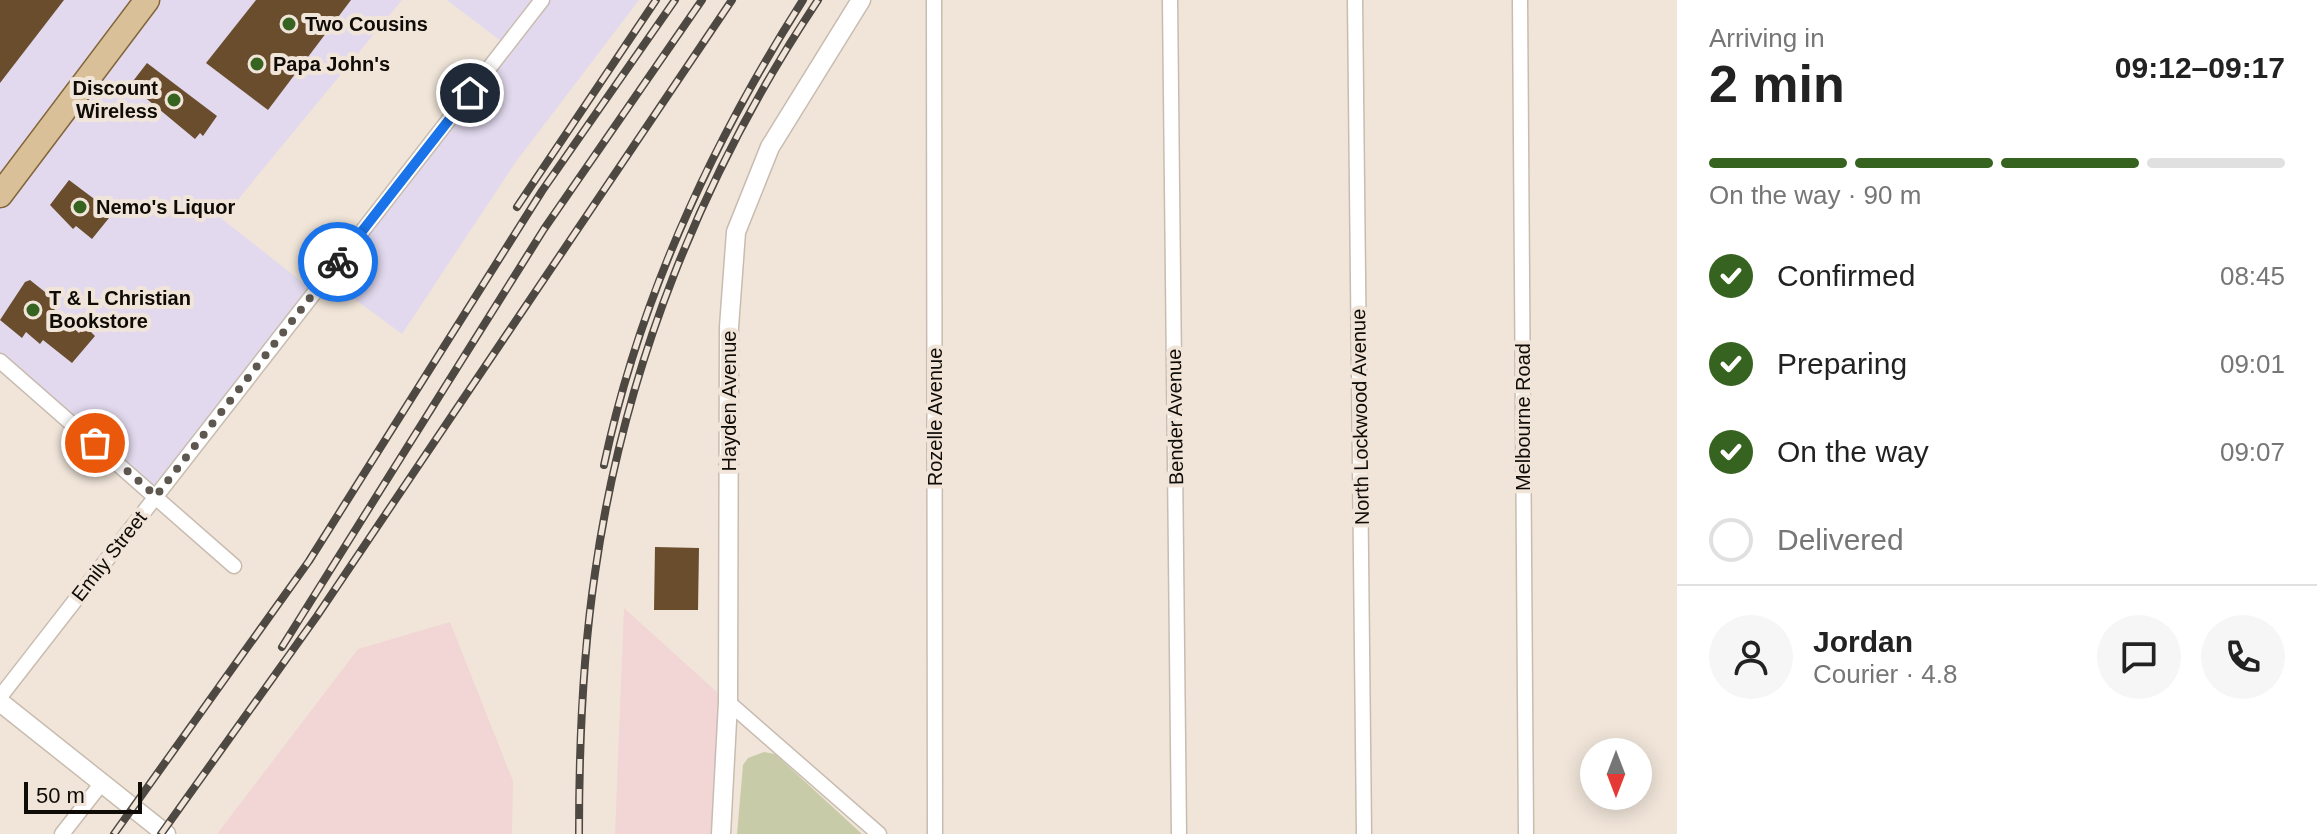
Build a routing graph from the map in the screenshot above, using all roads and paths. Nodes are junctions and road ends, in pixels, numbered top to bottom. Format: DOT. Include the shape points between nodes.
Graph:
graph roads {
  1 [pos="147,0"];
  2 [pos="542,0"];
  3 [pos="861,0"];
  4 [pos="934,0"];
  5 [pos="1170,0"];
  6 [pos="1355,0"];
  7 [pos="1520,0"];
  8 [pos="0,195"];
  9 [pos="0,361"];
  10 [pos="156,496"];
  11 [pos="234,566"];
  12 [pos="0,699"];
  13 [pos="728,702"];
  14 [pos="101,784"];
  15 [pos="62,834"];
  16 [pos="166,834"];
  17 [pos="721,834"];
  18 [pos="879,834"];
  19 [pos="935,834"];
  20 [pos="1179,834"];
  21 [pos="1364,834"];
  22 [pos="1526,834"];
  1 -- 8 [label="main road"];
  2 -- 10 [label="street, Emily Street"];
  3 -- 13 [label="street, Hayden Avenue" via="770,147 736,232 729,327"];
  4 -- 19 [label="street, Rozelle Avenue"];
  5 -- 20 [label="street, Bender Avenue"];
  6 -- 21 [label="street, North Lockwood Avenue"];
  7 -- 22 [label="street, Melbourne Road"];
  9 -- 10 [label="street"];
  10 -- 11 [label="street"];
  10 -- 12 [label="street, Emily Street"];
  12 -- 14 [label="street"];
  13 -- 17 [label="street, Hayden Avenue"];
  13 -- 18 [label="street"];
  14 -- 15 [label="street"];
  14 -- 16 [label="street"];
}
